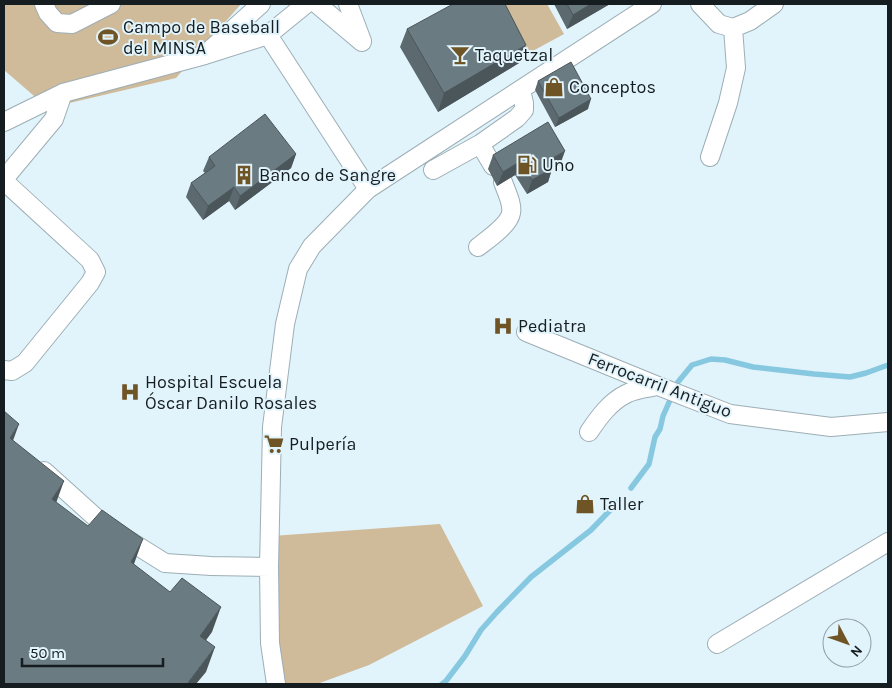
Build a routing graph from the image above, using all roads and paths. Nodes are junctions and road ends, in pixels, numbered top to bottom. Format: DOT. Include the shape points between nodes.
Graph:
graph roads {
  1 [pos="44,4"];
  2 [pos="111,4"];
  3 [pos="261,4"];
  4 [pos="306,4"];
  5 [pos="317,4"];
  6 [pos="348,4"];
  7 [pos="652,4"];
  8 [pos="700,4"];
  9 [pos="774,4"];
  10 [pos="733,28"];
  11 [pos="268,35"];
  12 [pos="205,55"];
  13 [pos="521,90"];
  14 [pos="63,93"];
  15 [pos="4,122"];
  16 [pos="480,144"];
  17 [pos="710,157"];
  18 [pos="493,166"];
  19 [pos="433,170"];
  20 [pos="4,180"];
  21 [pos="503,182"];
  22 [pos="368,189"];
  23 [pos="478,247"];
  24 [pos="526,332"];
  25 [pos="4,370"];
  26 [pos="658,386"];
  27 [pos="888,422"];
  28 [pos="589,432"];
  29 [pos="34,462"];
  30 [pos="888,542"];
  31 [pos="270,567"];
  32 [pos="717,644"];
  33 [pos="275,679"];
  34 [pos="260,684"];
  1 -- 2 [label="street" via="58,24 72,24"];
  3 -- 12 [label="street"];
  4 -- 11 [label="street"];
  5 -- 6 [label="street" via="362,42"];
  7 -- 13 [label="street"];
  8 -- 10 [label="street" via="719,24"];
  9 -- 10 [label="street" via="750,21"];
  10 -- 17 [label="street" via="736,68"];
  11 -- 12 [label="street"];
  11 -- 22 [label="street"];
  12 -- 14 [label="street"];
  13 -- 16 [label="street" via="524,110"];
  13 -- 22 [label="street"];
  14 -- 15 [label="street"];
  14 -- 20 [label="street" via="54,119"];
  16 -- 18 [label="street"];
  16 -- 19 [label="street"];
  20 -- 25 [label="street" via="90,260 96,272 25,363 12,372"];
  21 -- 23 [label="street" via="511,214 506,224"];
  22 -- 31 [label="street" via="312,246 298,269 285,324 272,427"];
  24 -- 26 [label="street, Ferrocarril Antiguo"];
  26 -- 27 [label="street, Ferrocarril Antiguo" via="730,414 830,427"];
  26 -- 28 [label="street" via="627,393 600,416"];
  29 -- 31 [label="street" via="104,525 165,563"];
  30 -- 32 [label="street"];
  31 -- 33 [label="street" via="270,643"];
  33 -- 34 [label="street"];
}
